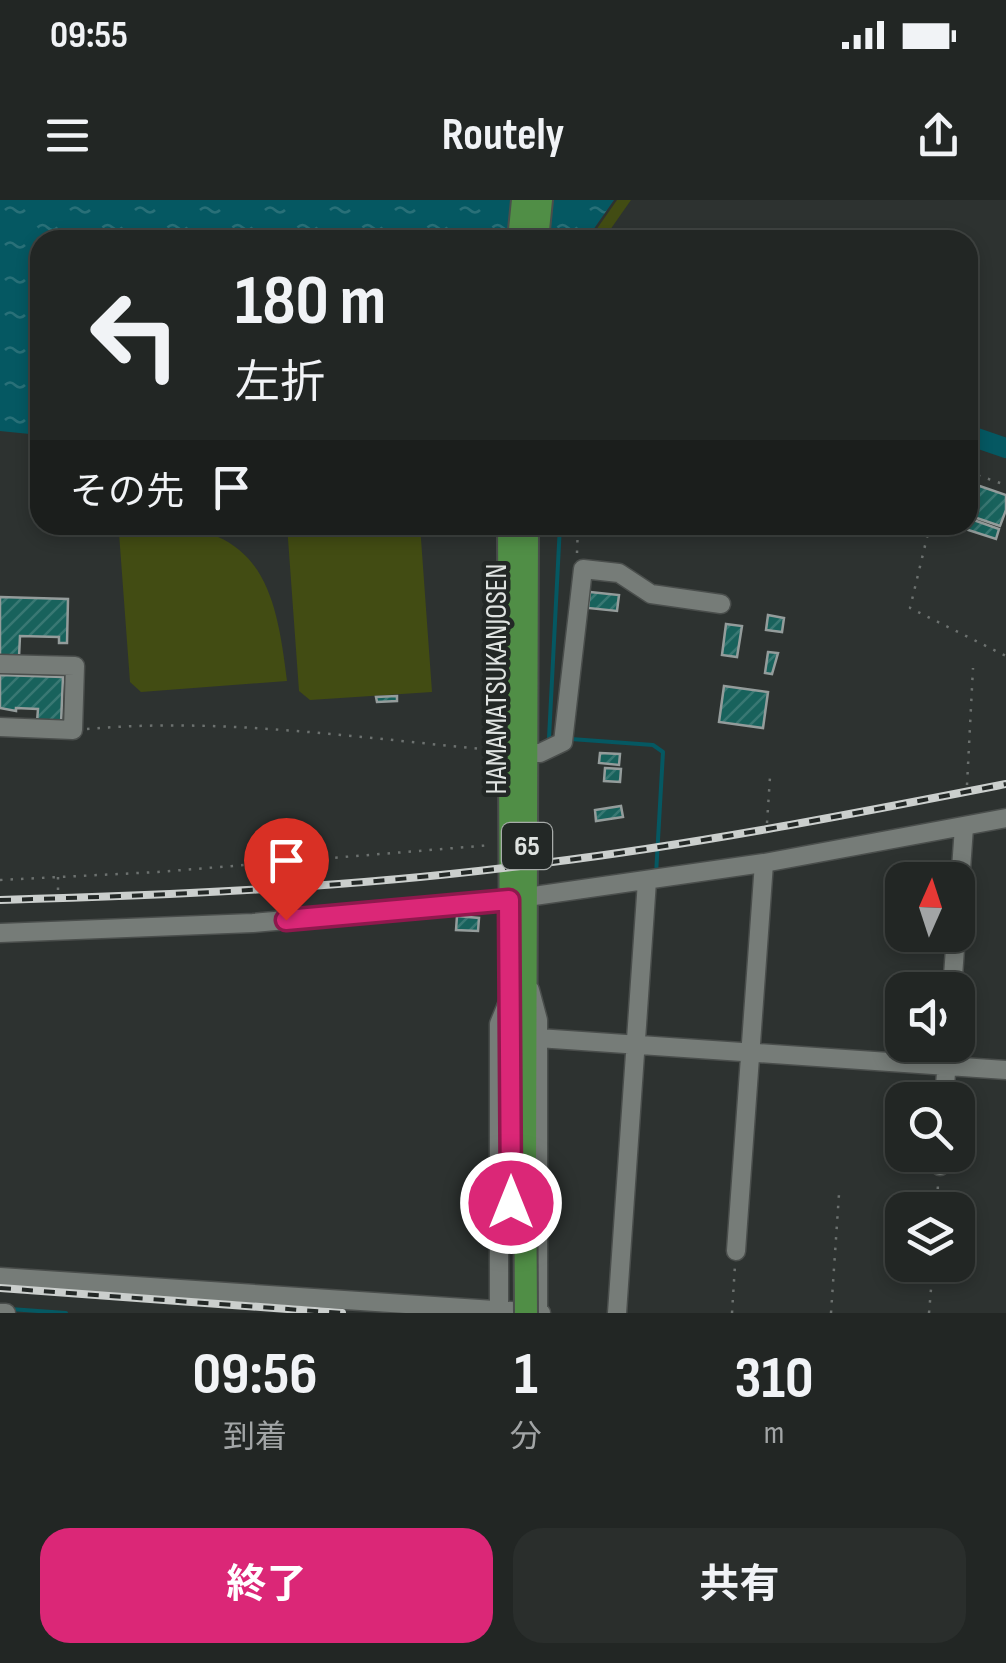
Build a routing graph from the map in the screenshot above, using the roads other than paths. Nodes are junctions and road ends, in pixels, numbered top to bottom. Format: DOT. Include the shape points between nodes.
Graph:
graph roads {
  1 [pos="523,200"];
  2 [pos="541,200"];
  3 [pos="520,230"];
  4 [pos="538,230"];
  5 [pos="509,535"];
  6 [pos="527,535"];
  7 [pos="721,604"];
  8 [pos="0,664"];
  9 [pos="0,727"];
  10 [pos="518,760"];
  11 [pos="1006,818"];
  12 [pos="964,827"];
  13 [pos="962,862"];
  14 [pos="764,864"];
  15 [pos="653,880"];
  16 [pos="518,898"];
  17 [pos="0,933"];
  18 [pos="518,988"];
  19 [pos="538,1038"];
  20 [pos="641,1045"];
  21 [pos="750,1052"];
  22 [pos="947,1062"];
  23 [pos="947,1066"];
  24 [pos="1006,1070"];
  25 [pos="946,1082"];
  26 [pos="518,1166"];
  27 [pos="736,1251"];
  28 [pos="0,1277"];
  29 [pos="499,1312"];
  30 [pos="511,1313"];
  31 [pos="526,1313"];
  32 [pos="539,1313"];
  33 [pos="617,1313"];
  1 -- 3 [label="main road"];
  2 -- 4 [label="main road"];
  5 -- 10 [label="main road, HAMAMATSUKANJOSEN / 65"];
  6 -- 10 [label="main road, HAMAMATSUKANJOSEN / 65"];
  7 -- 10 [label="street" via="650,594 619,573 583,569 564,742"];
  8 -- 9 [label="street" via="75,666 85,729"];
  10 -- 16 [label="main road, HAMAMATSUKANJOSEN / 65"];
  10 -- 16 [label="main road, HAMAMATSUKANJOSEN / 65" via="509,844"];
  11 -- 12 [label="street"];
  12 -- 13 [label="street"];
  12 -- 14 [label="street"];
  14 -- 15 [label="street"];
  14 -- 21 [label="street"];
  15 -- 16 [label="street"];
  15 -- 20 [label="street"];
  16 -- 17 [label="street" via="293,920"];
  16 -- 18 [label="main road, HAMAMATSUKANJOSEN / 65"];
  18 -- 19 [label="street" via="537,1008"];
  18 -- 26 [label="main road, HAMAMATSUKANJOSEN / 65"];
  18 -- 29 [label="street" via="499,1024"];
  19 -- 20 [label="street"];
  19 -- 32 [label="street"];
  20 -- 21 [label="street"];
  20 -- 33 [label="street"];
  21 -- 23 [label="street"];
  21 -- 27 [label="street"];
  22 -- 23 [label="street"];
  23 -- 24 [label="street"];
  23 -- 25 [label="street"];
  26 -- 30 [label="main road, HAMAMATSUKANJOSEN / 65"];
  26 -- 31 [label="main road, HAMAMATSUKANJOSEN / 65, bridge"];
  28 -- 29 [label="street"];
  29 -- 32 [label="street"];
}
